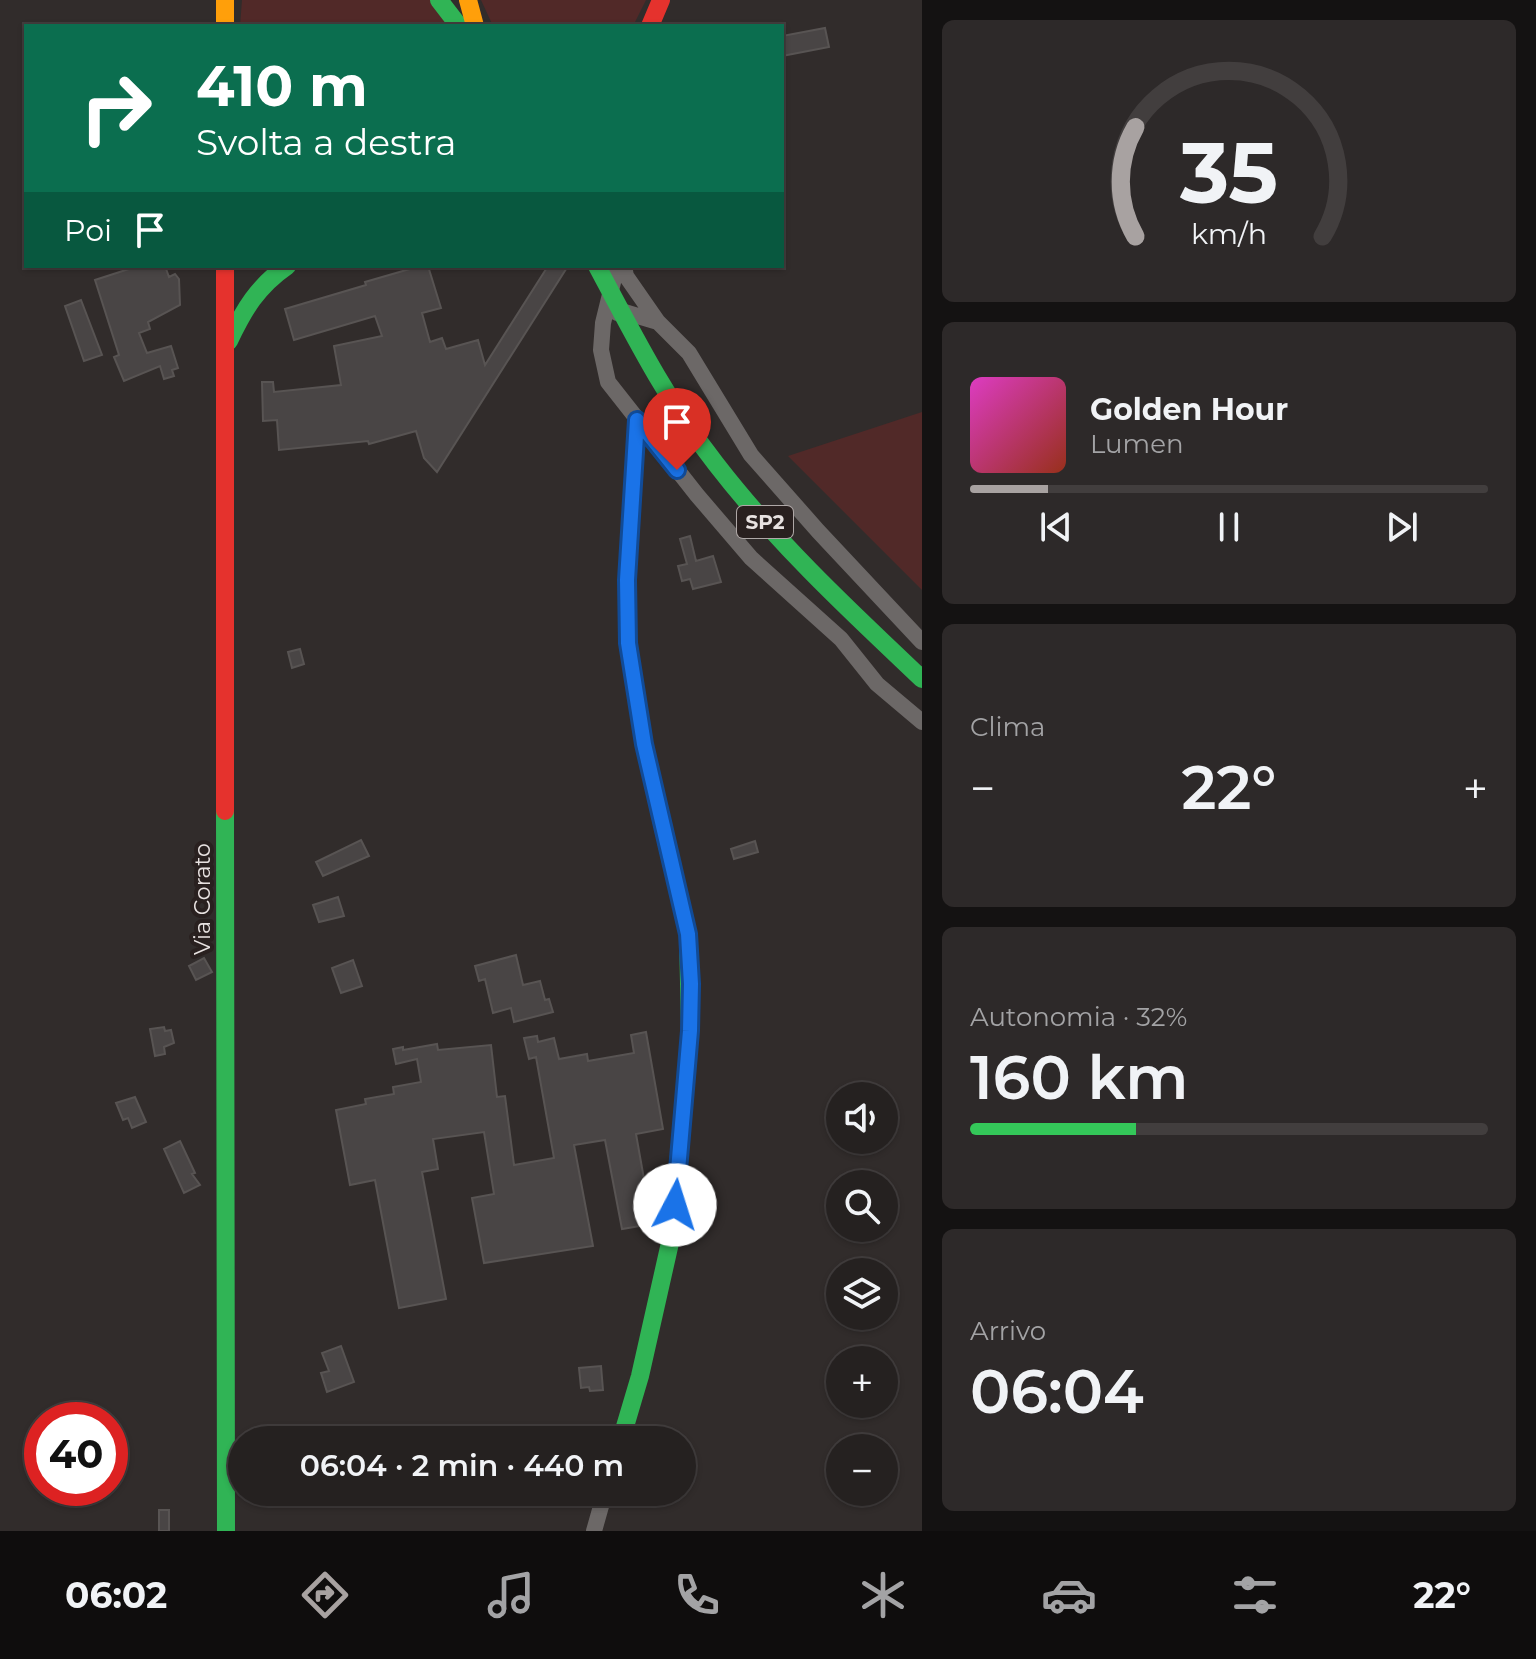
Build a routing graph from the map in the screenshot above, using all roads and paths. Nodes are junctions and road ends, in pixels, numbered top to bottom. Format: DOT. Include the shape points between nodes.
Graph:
graph roads {
  1 [pos="225,0"];
  2 [pos="439,0"];
  3 [pos="457,0"];
  4 [pos="468,0"];
  5 [pos="661,0"];
  6 [pos="225,24"];
  7 [pos="457,24"];
  8 [pos="472,24"];
  9 [pos="473,24"];
  10 [pos="651,24"];
  11 [pos="225,268"];
  12 [pos="284,268"];
  13 [pos="598,268"];
  14 [pos="617,268"];
  15 [pos="624,268"];
  16 [pos="262,282"];
  17 [pos="658,322"];
  18 [pos="603,323"];
  19 [pos="225,350"];
  20 [pos="637,420"];
  21 [pos="922,642"];
  22 [pos="922,679"];
  23 [pos="922,722"];
  24 [pos="625,1426"];
  25 [pos="601,1506"];
  26 [pos="226,1531"];
  27 [pos="594,1531"];
  1 -- 6 [label="main road"];
  2 -- 7 [label="main road"];
  3 -- 8 [label="main road"];
  4 -- 9 [label="main road"];
  5 -- 10 [label="main road"];
  11 -- 16 [label="main road" via="235,279"];
  11 -- 19 [label="main road, Via Corato"];
  12 -- 16 [label="main road"];
  13 -- 22 [label="main road, SP2" via="686,423 733,486 787,547"];
  14 -- 18 [label="street"];
  15 -- 17 [label="street"];
  16 -- 19 [label="main road"];
  17 -- 18 [label="street" via="621,311"];
  17 -- 21 [label="street" via="689,353 751,455"];
  18 -- 20 [label="street" via="601,350 608,382"];
  19 -- 26 [label="main road, Via Corato"];
  20 -- 23 [label="street" via="751,558"];
  20 -- 24 [label="main road" via="628,643 644,744 688,934 691,984 672,1234"];
  25 -- 27 [label="street"];
}
